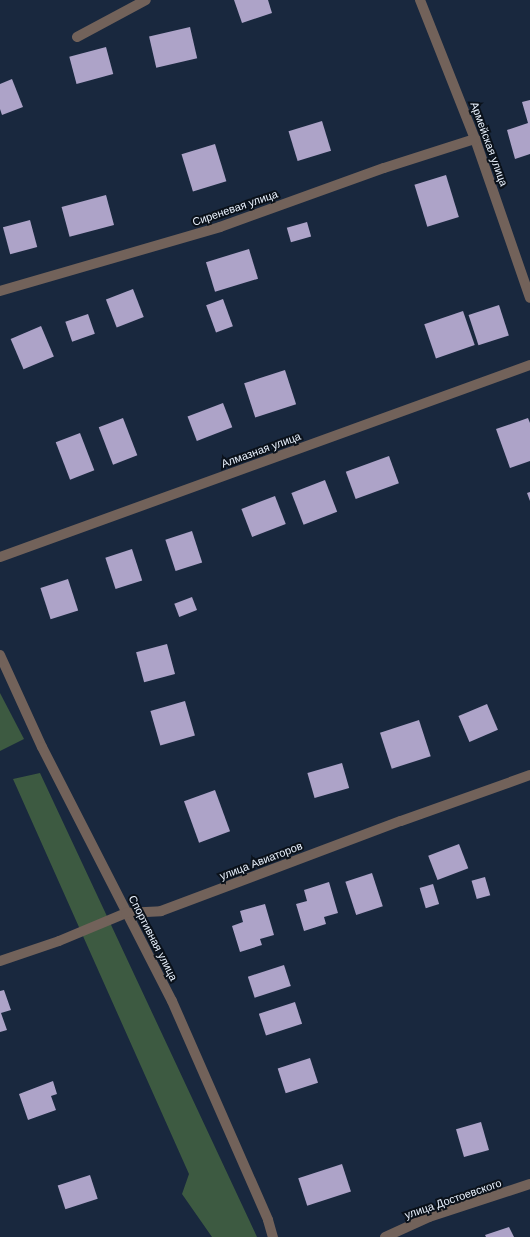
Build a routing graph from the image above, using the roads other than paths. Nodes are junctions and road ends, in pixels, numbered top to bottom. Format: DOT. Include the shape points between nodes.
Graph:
graph roads {
  1 [pos="146,0"];
  2 [pos="420,0"];
  3 [pos="77,37"];
  4 [pos="475,140"];
  5 [pos="0,291"];
  6 [pos="530,298"];
  7 [pos="530,365"];
  8 [pos="0,557"];
  9 [pos="0,655"];
  10 [pos="530,775"];
  11 [pos="126,913"];
  12 [pos="0,961"];
  13 [pos="530,1184"];
  14 [pos="273,1237"];
  15 [pos="384,1237"];
  1 -- 3 [label="street"];
  2 -- 4 [label="street, Армейская улица"];
  4 -- 5 [label="street, Сиреневая улица" via="384,168 220,227"];
  4 -- 6 [label="street, Армейская улица"];
  7 -- 8 [label="street, Алмазная улица"];
  9 -- 11 [label="street, Спортивная улица" via="42,747"];
  10 -- 11 [label="street, улица Авиаторов" via="161,911"];
  11 -- 12 [label="street, улица Авиаторов" via="59,941"];
  11 -- 14 [label="street, Спортивная улица" via="172,1001 268,1220"];
  13 -- 15 [label="street, улица Достоевского" via="429,1217"];
}
